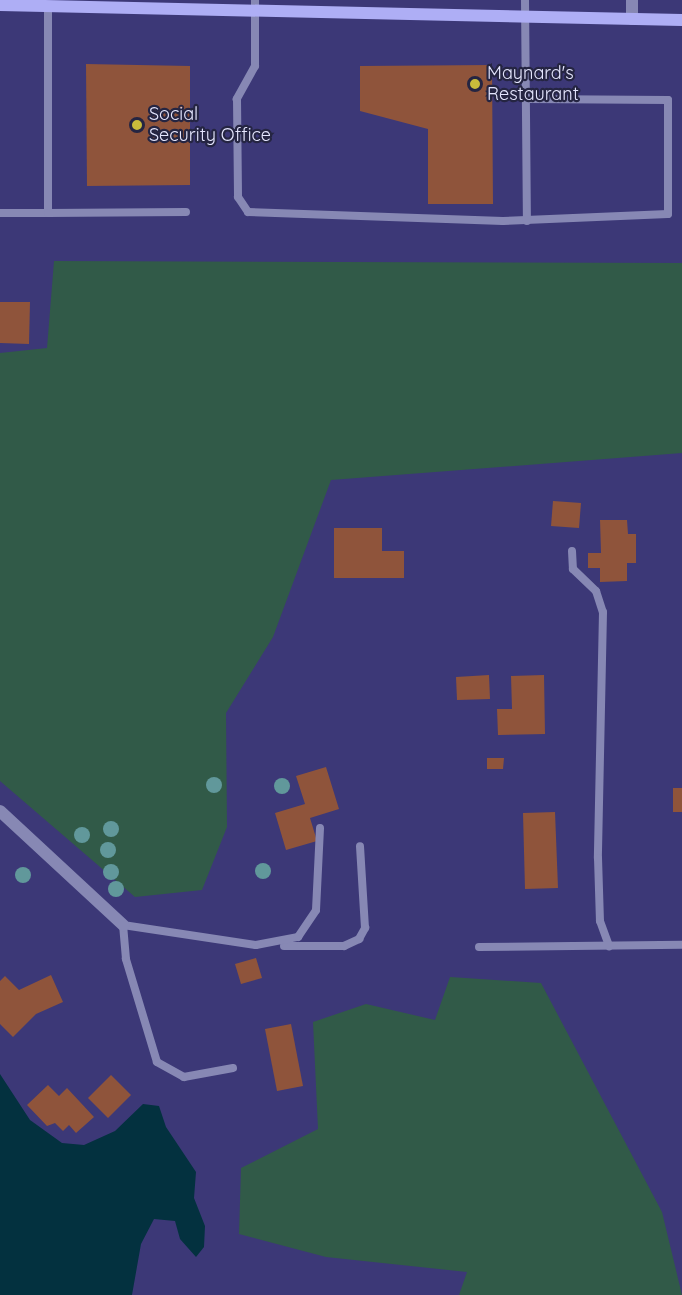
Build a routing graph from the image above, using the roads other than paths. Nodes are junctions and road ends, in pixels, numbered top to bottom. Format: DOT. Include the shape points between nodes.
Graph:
graph roads {
  1 [pos="525,0"];
  2 [pos="632,0"];
  3 [pos="255,3"];
  4 [pos="50,4"];
  5 [pos="0,5"];
  6 [pos="525,16"];
  7 [pos="632,20"];
  8 [pos="682,20"];
  9 [pos="527,99"];
  10 [pos="186,212"];
  11 [pos="0,213"];
  12 [pos="48,213"];
  13 [pos="527,221"];
  14 [pos="572,551"];
  15 [pos="0,811"];
  16 [pos="320,828"];
  17 [pos="360,846"];
  18 [pos="123,925"];
  19 [pos="682,945"];
  20 [pos="274,946"];
  21 [pos="609,946"];
  22 [pos="478,947"];
  23 [pos="233,1068"];
  1 -- 6 [label="lane"];
  2 -- 7 [label="street"];
  3 -- 4 [label="main road"];
  3 -- 6 [label="main road"];
  3 -- 13 [label="lane" via="255,66 237,99 238,197 248,212"];
  4 -- 5 [label="main road"];
  4 -- 12 [label="lane"];
  6 -- 7 [label="main road"];
  6 -- 9 [label="lane"];
  7 -- 8 [label="main road"];
  9 -- 13 [label="lane"];
  9 -- 13 [label="lane" via="668,100 668,214"];
  10 -- 12 [label="lane"];
  11 -- 12 [label="lane"];
  14 -- 21 [label="lane" via="573,569 596,591 603,612 598,897"];
  15 -- 18 [label="street"];
  16 -- 20 [label="lane" via="313,919 298,937"];
  17 -- 20 [label="lane" via="365,928 359,939 344,946"];
  18 -- 20 [label="lane"];
  18 -- 23 [label="lane" via="126,959 157,1062 184,1077"];
  19 -- 21 [label="lane"];
  21 -- 22 [label="lane"];
}
